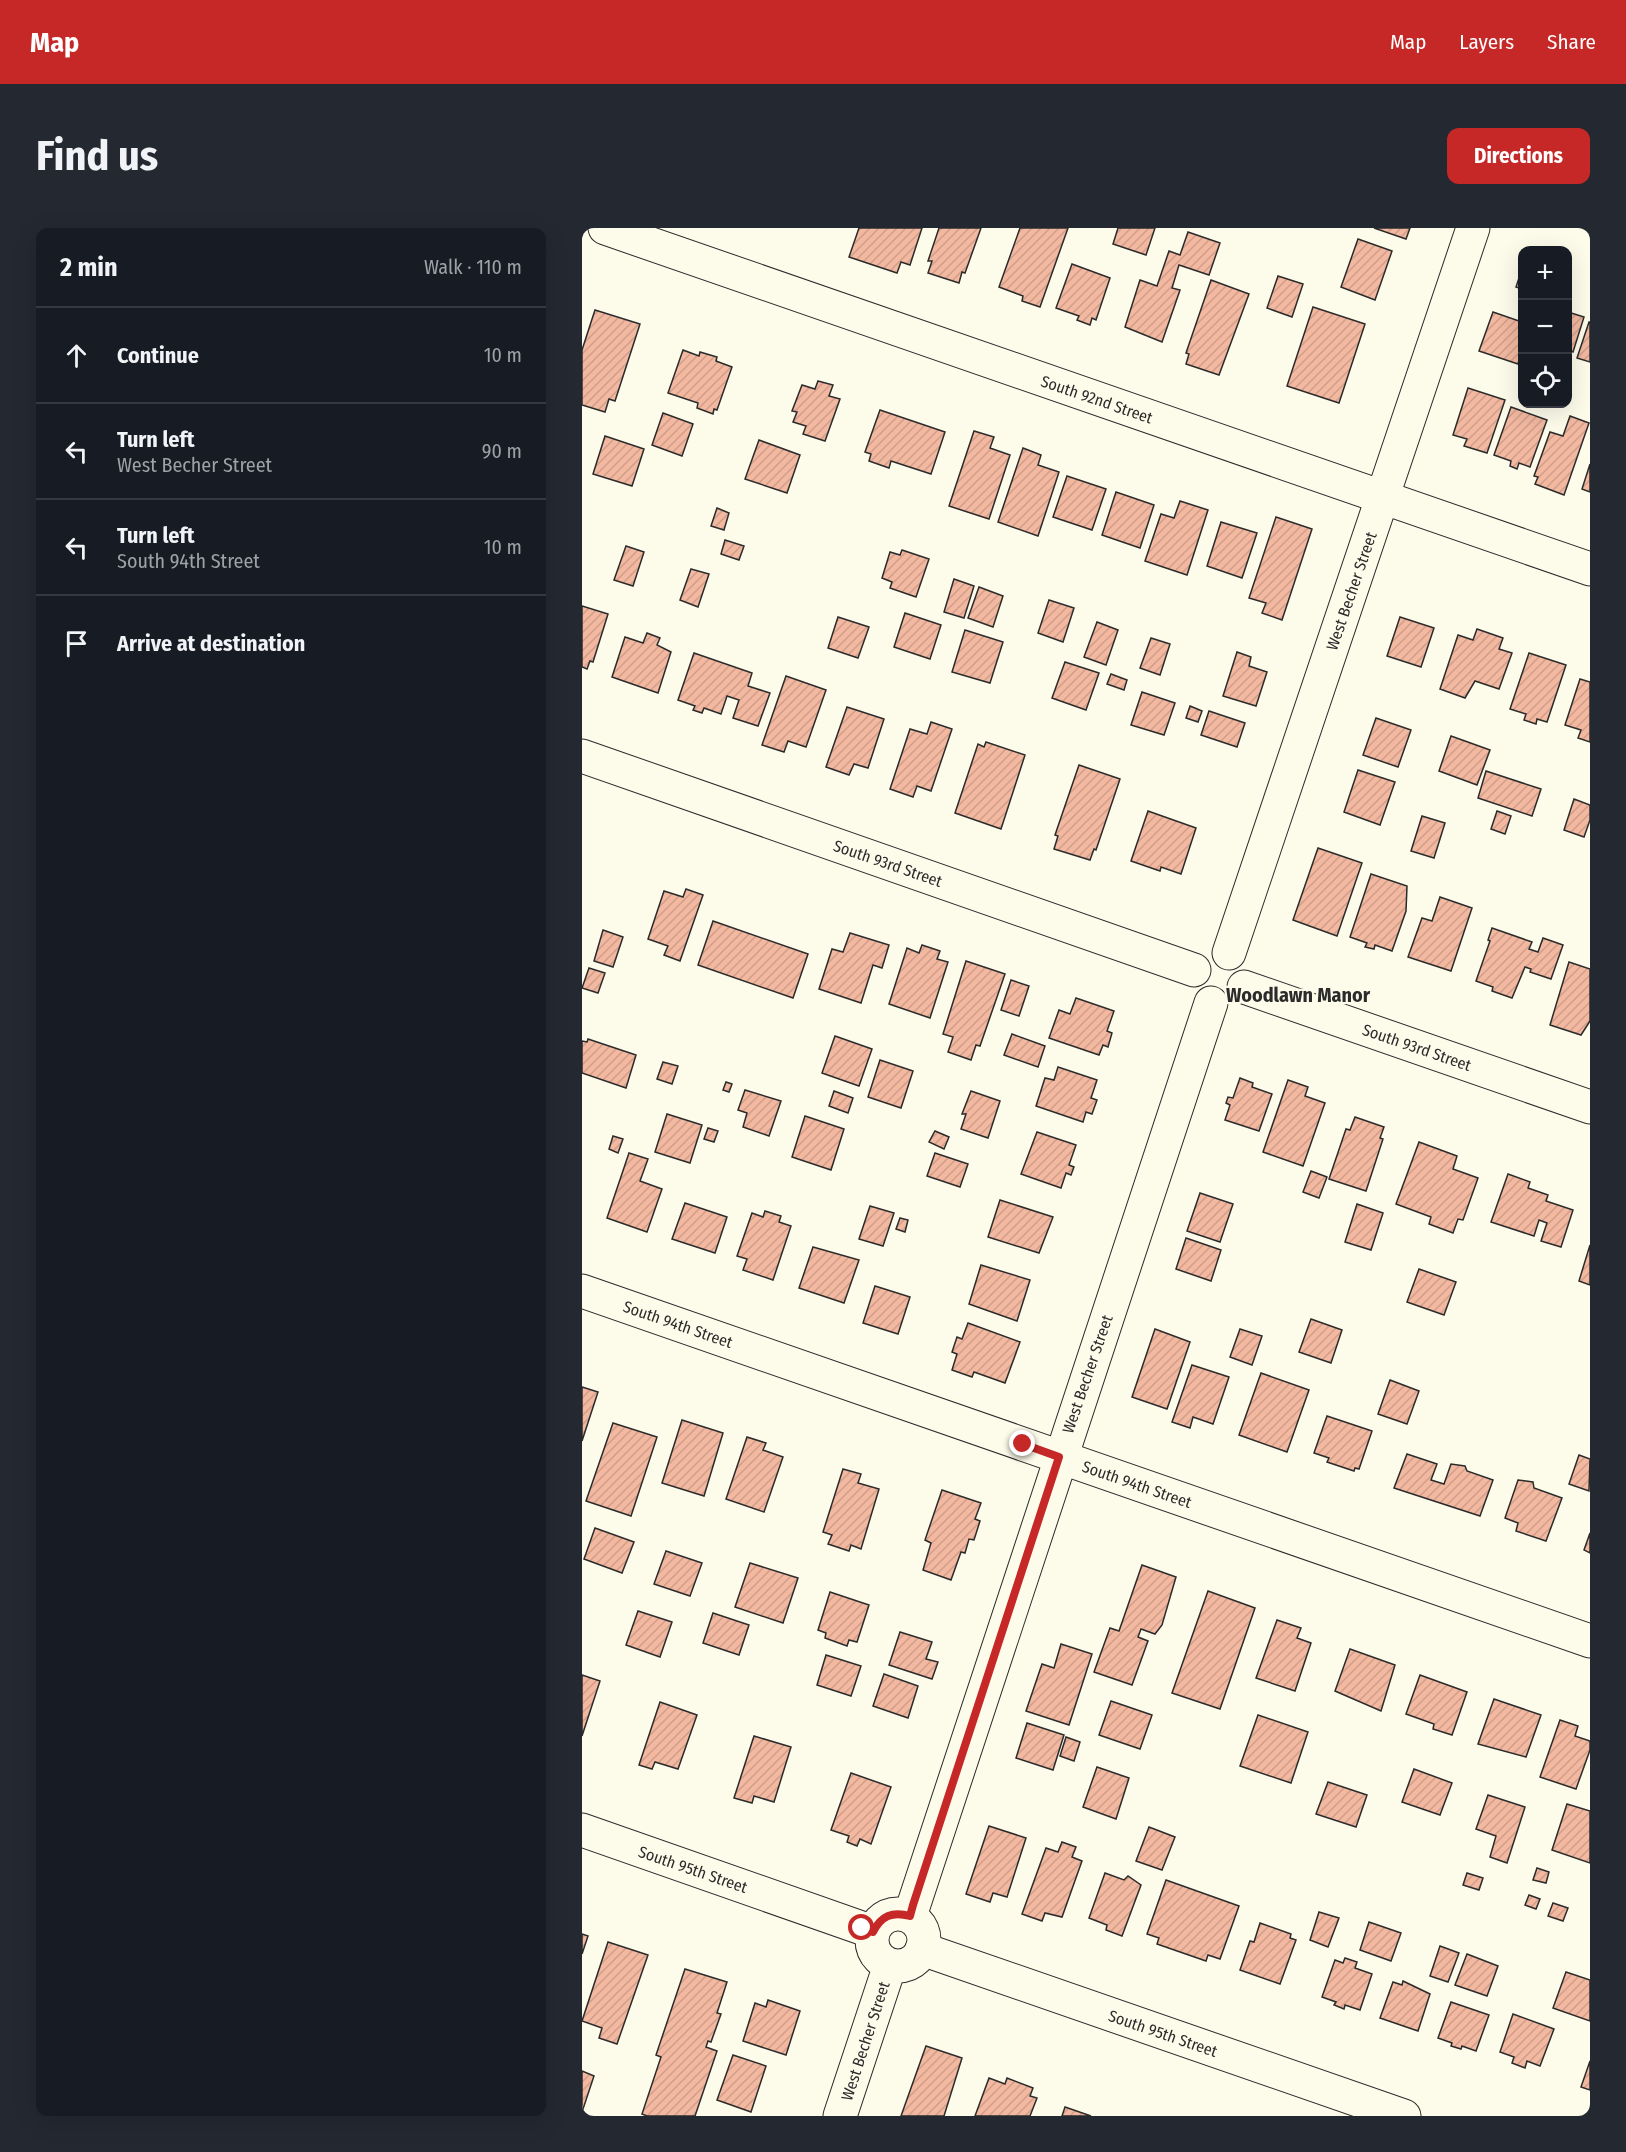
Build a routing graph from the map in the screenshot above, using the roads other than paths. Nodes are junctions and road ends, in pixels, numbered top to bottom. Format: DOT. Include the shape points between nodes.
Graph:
graph roads {
  1 [pos="605,228"];
  2 [pos="1473,228"];
  3 [pos="1382,498"];
  4 [pos="1590,569"];
  5 [pos="582,756"];
  6 [pos="1229,953"];
  7 [pos="1194,970"];
  8 [pos="1244,987"];
  9 [pos="1211,1003"];
  10 [pos="1590,1107"];
  11 [pos="582,1291"];
  12 [pos="1059,1457"];
  13 [pos="1590,1641"];
  14 [pos="582,1830"];
  15 [pos="910,1916"];
  16 [pos="873,1932"];
  17 [pos="922,1949"];
  18 [pos="890,1965"];
  19 [pos="840,2116"];
  20 [pos="1404,2116"];
  1 -- 3 [label="street, South 92nd Street"];
  2 -- 3 [label="street, West Becher Street"];
  3 -- 4 [label="street, South 92nd Street"];
  3 -- 6 [label="street, West Becher Street"];
  5 -- 7 [label="street, South 93rd Street"];
  6 -- 7 [label="street" via="1206,955"];
  6 -- 8 [label="street" via="1243,966"];
  7 -- 9 [label="street" via="1198,994"];
  8 -- 9 [label="street" via="1229,1003"];
  8 -- 10 [label="street, South 93rd Street"];
  9 -- 12 [label="street, West Becher Street"];
  11 -- 12 [label="street, South 94th Street"];
  12 -- 13 [label="street, South 94th Street"];
  12 -- 15 [label="street, West Becher Street"];
  14 -- 16 [label="street, South 95th Street"];
  15 -- 16 [label="street" via="893,1913 884,1917"];
  15 -- 17 [label="street" via="925,1936"];
  16 -- 18 [label="street" via="876,1956"];
  17 -- 18 [label="street" via="908,1965"];
  17 -- 20 [label="street, South 95th Street"];
  18 -- 19 [label="street, West Becher Street"];
}
